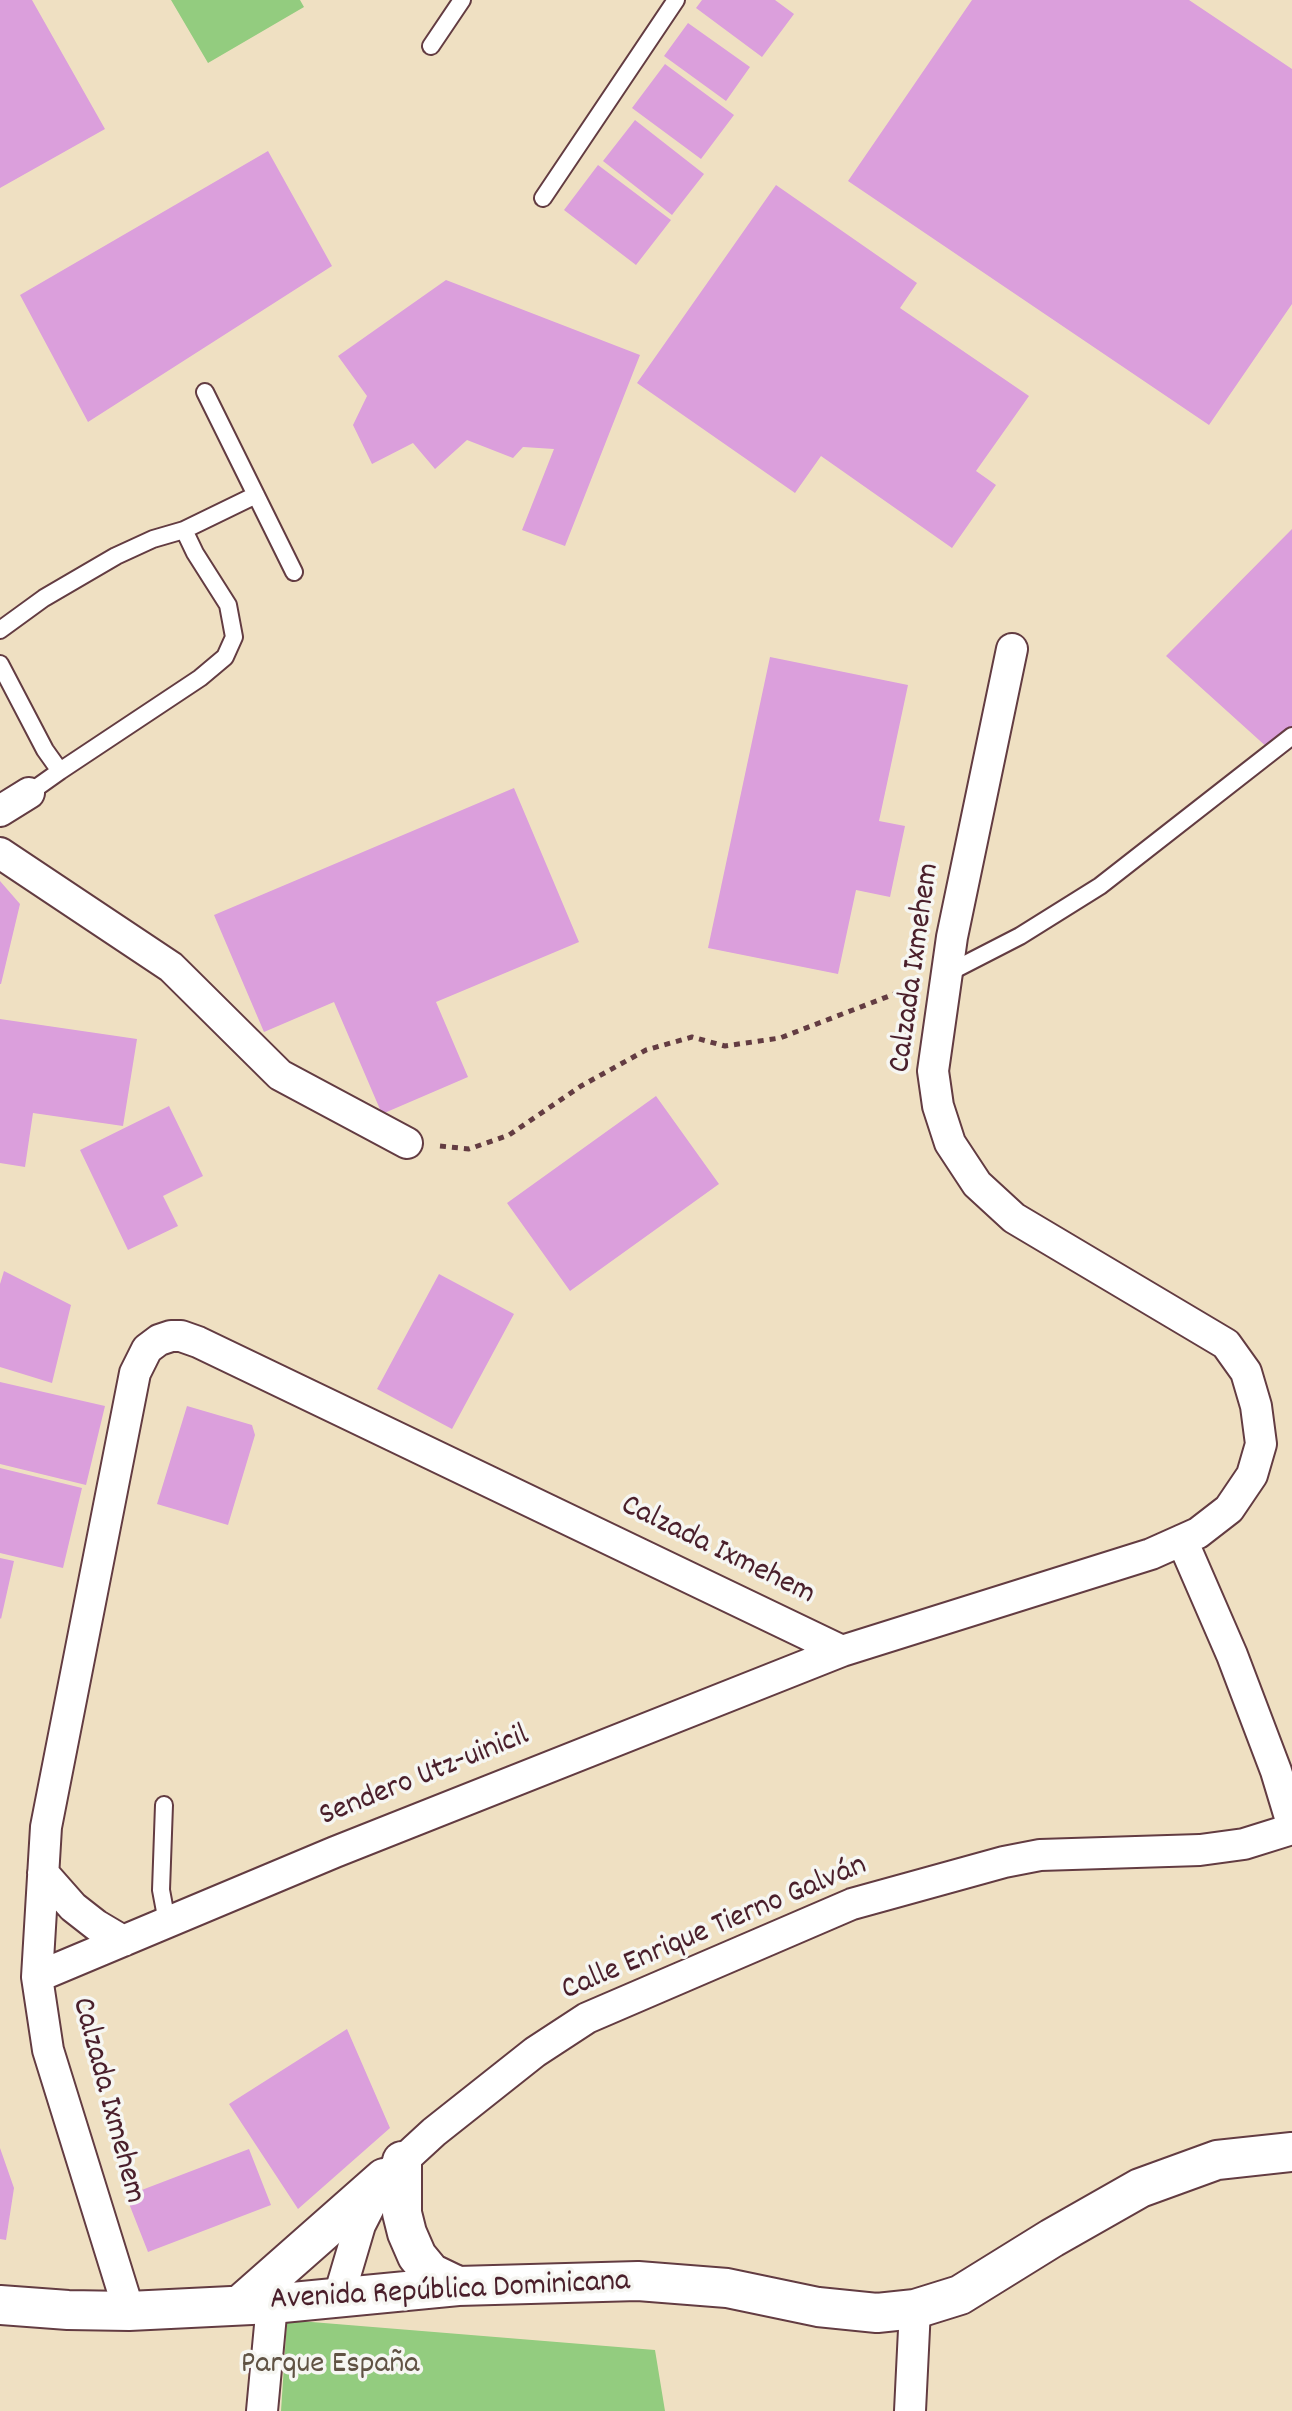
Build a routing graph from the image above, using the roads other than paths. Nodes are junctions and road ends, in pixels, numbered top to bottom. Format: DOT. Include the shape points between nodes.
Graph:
graph roads {
  1 [pos="462,0"];
  2 [pos="676,0"];
  3 [pos="431,46"];
  4 [pos="543,198"];
  5 [pos="205,392"];
  6 [pos="256,495"];
  7 [pos="184,530"];
  8 [pos="294,572"];
  9 [pos="0,630"];
  10 [pos="1012,649"];
  11 [pos="0,664"];
  12 [pos="6,690"];
  13 [pos="1292,736"];
  14 [pos="60,771"];
  15 [pos="29,793"];
  16 [pos="0,811"];
  17 [pos="0,853"];
  18 [pos="948,973"];
  19 [pos="407,1143"];
  20 [pos="1182,1540"];
  21 [pos="842,1651"];
  22 [pos="164,1805"];
  23 [pos="1292,1826"];
  24 [pos="43,1873"];
  25 [pos="167,1922"];
  26 [pos="123,1941"];
  27 [pos="37,1977"];
  28 [pos="1292,2152"];
  29 [pos="393,2170"];
  30 [pos="458,2286"];
  31 [pos="339,2296"];
  32 [pos="256,2304"];
  33 [pos="0,2305"];
  34 [pos="915,2309"];
  35 [pos="129,2311"];
  36 [pos="262,2411"];
  37 [pos="910,2411"];
  1 -- 3 [label="lane"];
  2 -- 4 [label="lane"];
  5 -- 6 [label="lane"];
  6 -- 7 [label="lane"];
  6 -- 8 [label="lane"];
  7 -- 9 [label="lane" via="116,556"];
  7 -- 14 [label="lane" via="228,605 234,637 225,657"];
  10 -- 18 [label="street, Calzada Ixmehem"];
  11 -- 12 [label="lane"];
  12 -- 14 [label="lane"];
  13 -- 18 [label="lane" via="1100,886"];
  14 -- 15 [label="lane"];
  15 -- 16 [label="street"];
  17 -- 19 [label="street" via="171,967 280,1075"];
  18 -- 20 [label="street, Calzada Ixmehem" via="933,1071 950,1143 977,1184 1014,1218 1226,1344 1246,1372 1261,1444 1252,1475 1229,1509"];
  20 -- 21 [label="street, Calzada Ixmehem"];
  20 -- 23 [label="street" via="1238,1669"];
  21 -- 24 [label="street, Calzada Ixmehem" via="198,1342 171,1336 147,1349 135,1373 46,1827"];
  21 -- 25 [label="street, Sendero Utz-uinicil"];
  22 -- 25 [label="lane" via="161,1890"];
  23 -- 29 [label="street, Calle Enrique Tierno Galván" via="1244,1844 1200,1850 1040,1855 852,1904 587,2018 535,2052"];
  24 -- 26 [label="street" via="73,1907"];
  24 -- 27 [label="street, Calzada Ixmehem"];
  25 -- 26 [label="street, Sendero Utz-uinicil"];
  26 -- 27 [label="street, Sendero Utz-uinicil"];
  27 -- 35 [label="street, Calzada Ixmehem" via="48,2050"];
  28 -- 34 [label="street, Avenida República Dominicana" via="1217,2160 1140,2188 960,2295"];
  29 -- 30 [label="street" via="417,2256 431,2273"];
  29 -- 31 [label="street, Calle Enrique Tierno Galván" via="360,2225"];
  29 -- 32 [label="street"];
  30 -- 31 [label="street, Avenida República Dominicana"];
  30 -- 34 [label="street, Avenida República Dominicana" via="638,2281 727,2288 877,2313"];
  31 -- 32 [label="street, Avenida República Dominicana"];
  32 -- 35 [label="street, Avenida República Dominicana"];
  32 -- 36 [label="street"];
  33 -- 35 [label="street, Avenida República Dominicana"];
  34 -- 37 [label="street"];
}
